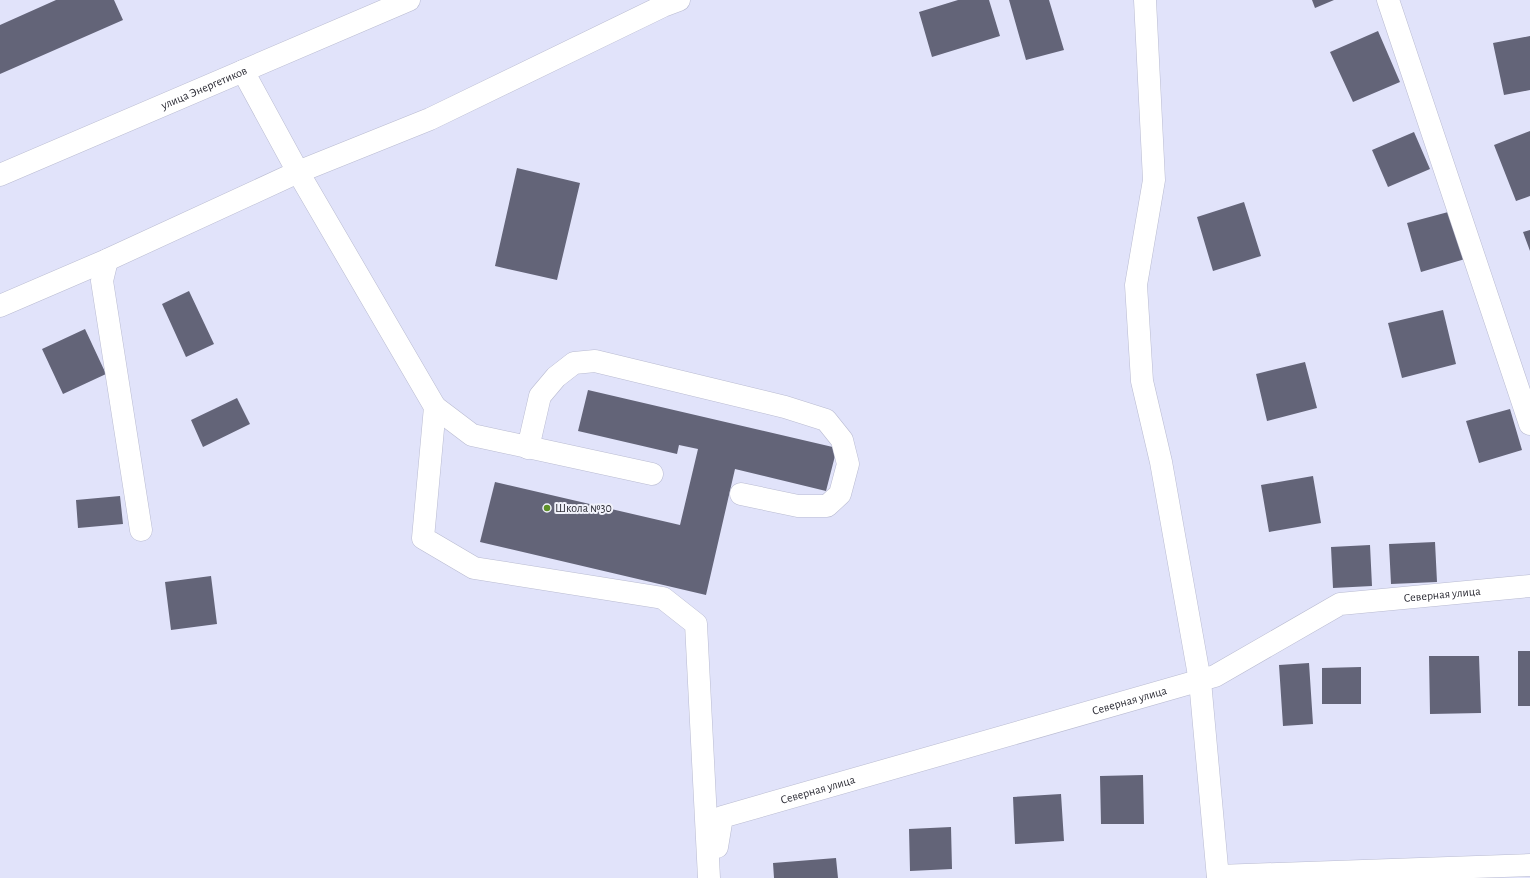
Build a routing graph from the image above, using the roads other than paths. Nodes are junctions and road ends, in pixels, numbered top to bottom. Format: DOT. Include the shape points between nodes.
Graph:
graph roads {
  1 [pos="408,0"];
  2 [pos="679,0"];
  3 [pos="1145,0"];
  4 [pos="1388,0"];
  5 [pos="243,71"];
  6 [pos="298,172"];
  7 [pos="0,175"];
  8 [pos="107,260"];
  9 [pos="0,306"];
  10 [pos="435,407"];
  11 [pos="1530,424"];
  12 [pos="528,448"];
  13 [pos="652,474"];
  14 [pos="742,494"];
  15 [pos="141,530"];
  16 [pos="1530,586"];
  17 [pos="1200,681"];
  18 [pos="1530,865"];
  19 [pos="1218,877"];
  20 [pos="711,878"];
  1 -- 5 [label="street, улица Энергетиков"];
  2 -- 6 [label="street" via="430,119"];
  3 -- 17 [label="street" via="1154,180 1136,285 1142,381 1161,462"];
  4 -- 11 [label="street"];
  5 -- 6 [label="street"];
  5 -- 7 [label="street, улица Энергетиков"];
  6 -- 8 [label="street"];
  6 -- 10 [label="street"];
  8 -- 9 [label="street"];
  8 -- 15 [label="street" via="102,281"];
  10 -- 12 [label="street" via="472,435"];
  10 -- 20 [label="street" via="423,538 474,568 663,598 696,624"];
  12 -- 13 [label="street"];
  12 -- 14 [label="street" via="540,396 556,377 574,363 595,361 792,409 826,420 842,440 848,464 840,494 827,506 798,506"];
  16 -- 17 [label="street, Северная улица" via="1340,604 1215,676"];
  17 -- 19 [label="street"];
  17 -- 20 [label="street, Северная улица" via="722,817"];
  18 -- 19 [label="street"];
}
